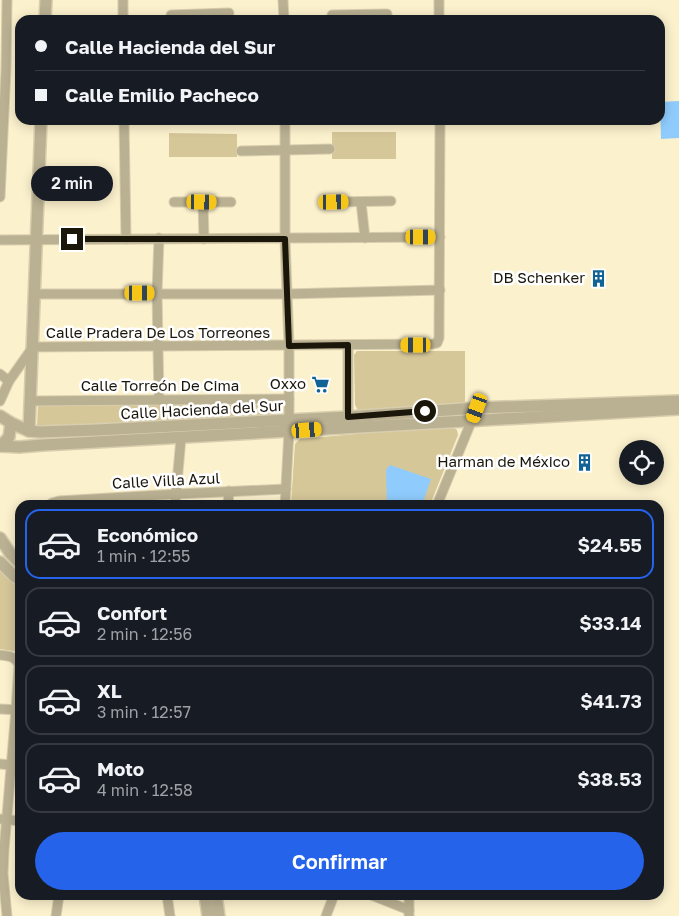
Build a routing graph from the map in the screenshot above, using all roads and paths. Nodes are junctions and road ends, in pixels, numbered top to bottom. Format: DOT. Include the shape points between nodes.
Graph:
graph roads {
  1 [pos="7,0"];
  2 [pos="46,0"];
  3 [pos="123,0"];
  4 [pos="283,0"];
  5 [pos="439,0"];
  6 [pos="229,13"];
  7 [pos="332,14"];
  8 [pos="387,14"];
  9 [pos="46,15"];
  10 [pos="123,15"];
  11 [pos="215,15"];
  12 [pos="284,15"];
  13 [pos="342,15"];
  14 [pos="379,15"];
  15 [pos="439,15"];
  16 [pos="3,16"];
  17 [pos="3,69"];
  18 [pos="41,125"];
  19 [pos="124,125"];
  20 [pos="284,125"];
  21 [pos="440,125"];
  22 [pos="330,149"];
  23 [pos="285,150"];
  24 [pos="241,151"];
  25 [pos="0,190"];
  26 [pos="0,197"];
  27 [pos="391,201"];
  28 [pos="174,202"];
  29 [pos="202,202"];
  30 [pos="230,202"];
  31 [pos="334,202"];
  32 [pos="362,202"];
  33 [pos="440,237"];
  34 [pos="159,238"];
  35 [pos="365,238"];
  36 [pos="36,239"];
  37 [pos="126,239"];
  38 [pos="204,239"];
  39 [pos="285,239"];
  40 [pos="0,240"];
  41 [pos="440,290"];
  42 [pos="157,293"];
  43 [pos="34,294"];
  44 [pos="287,294"];
  45 [pos="348,345"];
  46 [pos="158,346"];
  47 [pos="289,346"];
  48 [pos="32,347"];
  49 [pos="0,374"];
  50 [pos="9,381"];
  51 [pos="290,399"];
  52 [pos="159,400"];
  53 [pos="0,401"];
  54 [pos="31,401"];
  55 [pos="679,401"];
  56 [pos="679,409"];
  57 [pos="475,414"];
  58 [pos="0,416"];
  59 [pos="348,417"];
  60 [pos="11,423"];
  61 [pos="289,426"];
  62 [pos="29,431"];
  63 [pos="181,438"];
  64 [pos="1,446"];
  65 [pos="286,489"];
  66 [pos="229,491"];
  67 [pos="176,494"];
  68 [pos="76,500"];
  69 [pos="176,500"];
  70 [pos="228,500"];
  71 [pos="285,500"];
  72 [pos="439,500"];
  73 [pos="0,538"];
  74 [pos="15,558"];
  75 [pos="0,562"];
  76 [pos="15,577"];
  77 [pos="0,655"];
  78 [pos="15,658"];
  79 [pos="0,709"];
  80 [pos="15,710"];
  81 [pos="0,764"];
  82 [pos="15,765"];
  83 [pos="15,769"];
  84 [pos="3,820"];
  85 [pos="2,874"];
  86 [pos="58,900"];
  87 [pos="168,900"];
  88 [pos="206,900"];
  89 [pos="217,900"];
  90 [pos="332,900"];
  91 [pos="382,900"];
  92 [pos="409,900"];
  93 [pos="409,913"];
  94 [pos="7,916"];
  95 [pos="56,916"];
  96 [pos="170,916"];
  97 [pos="208,916"];
  98 [pos="219,916"];
  99 [pos="326,916"];
  1 -- 16 [label="street"];
  2 -- 9 [label="street"];
  3 -- 10 [label="street"];
  4 -- 12 [label="street"];
  5 -- 15 [label="street"];
  6 -- 11 [label="street"];
  7 -- 13 [label="street"];
  8 -- 14 [label="street"];
  16 -- 17 [label="street"];
  17 -- 25 [label="street"];
  18 -- 36 [label="street"];
  19 -- 37 [label="street"];
  20 -- 23 [label="street"];
  21 -- 33 [label="street"];
  22 -- 23 [label="street"];
  23 -- 24 [label="street"];
  23 -- 39 [label="street"];
  25 -- 26 [label="street"];
  27 -- 32 [label="street"];
  28 -- 29 [label="street"];
  29 -- 30 [label="street"];
  29 -- 38 [label="street"];
  31 -- 32 [label="street"];
  32 -- 35 [label="street"];
  33 -- 35 [label="street"];
  33 -- 41 [label="street"];
  34 -- 37 [label="street"];
  34 -- 38 [label="street"];
  34 -- 42 [label="street"];
  35 -- 39 [label="street"];
  36 -- 37 [label="street"];
  36 -- 40 [label="street"];
  36 -- 43 [label="street"];
  38 -- 39 [label="street"];
  39 -- 44 [label="street"];
  41 -- 44 [label="street"];
  41 -- 45 [label="street, Calle Pradera De Los Torreones" via="437,343"];
  42 -- 43 [label="street"];
  42 -- 44 [label="street"];
  42 -- 46 [label="street"];
  43 -- 48 [label="street"];
  44 -- 47 [label="street"];
  45 -- 47 [label="street, Calle Pradera De Los Torreones"];
  45 -- 59 [label="street"];
  46 -- 47 [label="street, Calle Pradera De Los Torreones"];
  46 -- 48 [label="street, Calle Pradera De Los Torreones"];
  46 -- 52 [label="street"];
  47 -- 51 [label="street"];
  48 -- 50 [label="street, Calle Pradera De Los Torreones"];
  48 -- 54 [label="street"];
  49 -- 50 [label="street"];
  50 -- 53 [label="street, Calle Pradera De Los Torreones"];
  51 -- 52 [label="street, Calle Torreón De Cima"];
  51 -- 61 [label="street"];
  52 -- 54 [label="street, Calle Torreón De Cima"];
  54 -- 62 [label="street"];
  55 -- 57 [label="street, Calle Hacienda del Sur"];
  56 -- 57 [label="street, Calle Hacienda del Sur"];
  57 -- 59 [label="street, Calle Hacienda del Sur"];
  57 -- 61 [label="street, Calle Hacienda del Sur"];
  57 -- 72 [label="street"];
  58 -- 60 [label="street, Calle Hacienda del Sur"];
  59 -- 61 [label="street, Calle Hacienda del Sur"];
  60 -- 62 [label="street, Calle Hacienda del Sur"];
  60 -- 64 [label="street" via="9,437"];
  61 -- 62 [label="street, Calle Hacienda del Sur"];
  61 -- 63 [label="street, Calle Hacienda del Sur"];
  61 -- 65 [label="street"];
  63 -- 64 [label="street, Calle Hacienda del Sur"];
  63 -- 67 [label="street"];
  65 -- 66 [label="street, Calle Villa Azul"];
  65 -- 71 [label="street"];
  66 -- 67 [label="street, Calle Villa Azul"];
  66 -- 70 [label="street"];
  67 -- 68 [label="street, Calle Villa Azul"];
  67 -- 69 [label="street"];
  73 -- 74 [label="street"];
  75 -- 76 [label="street"];
  77 -- 78 [label="street"];
  79 -- 80 [label="street"];
  81 -- 82 [label="street"];
  83 -- 84 [label="street"];
  84 -- 85 [label="street"];
  85 -- 94 [label="street"];
  86 -- 95 [label="street"];
  87 -- 96 [label="street"];
  88 -- 97 [label="street"];
  89 -- 98 [label="street"];
  90 -- 99 [label="street"];
  91 -- 93 [label="street"];
  92 -- 93 [label="street"];
}
